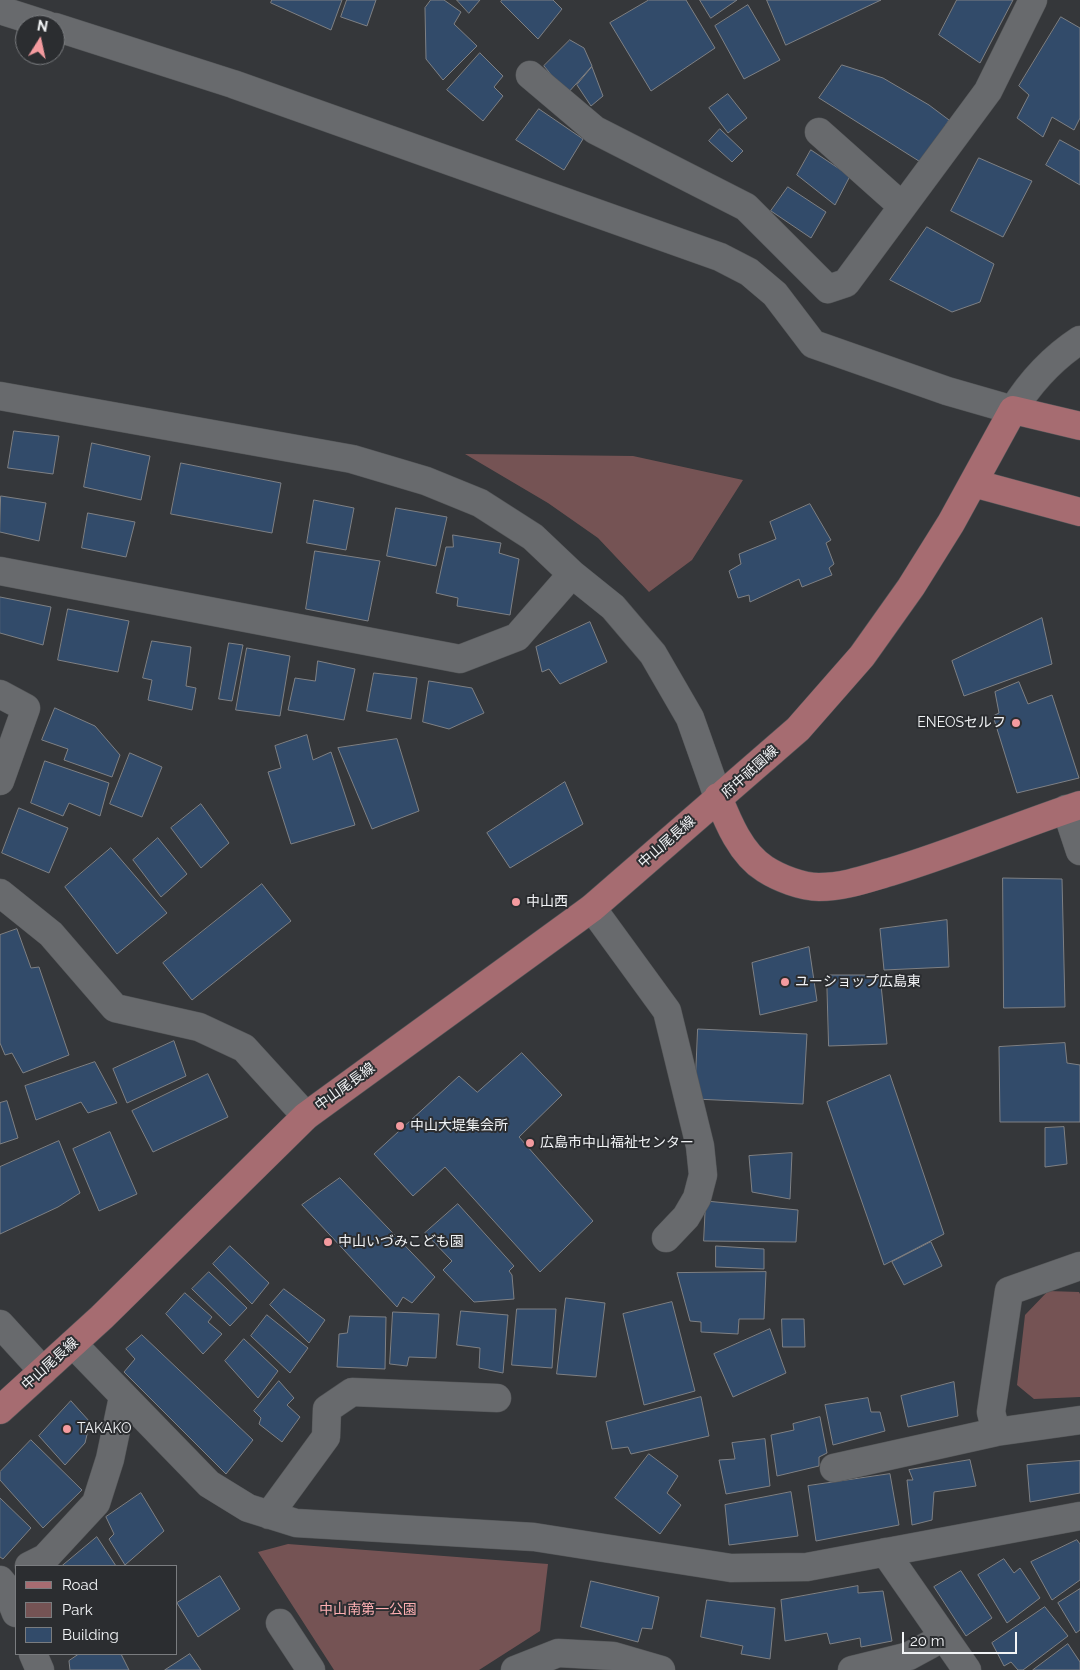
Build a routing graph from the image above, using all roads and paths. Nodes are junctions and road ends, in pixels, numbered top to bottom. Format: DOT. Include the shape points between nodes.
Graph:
graph roads {
  1 [pos="1034,0"];
  2 [pos="0,10"];
  3 [pos="16,15"];
  4 [pos="65,30"];
  5 [pos="530,74"];
  6 [pos="819,132"];
  7 [pos="902,206"];
  8 [pos="1080,340"];
  9 [pos="0,396"];
  10 [pos="1013,410"];
  11 [pos="1080,426"];
  12 [pos="973,483"];
  13 [pos="1080,512"];
  14 [pos="0,571"];
  15 [pos="572,574"];
  16 [pos="0,694"];
  17 [pos="0,781"];
  18 [pos="718,797"];
  19 [pos="1073,807"];
  20 [pos="1080,851"];
  21 [pos="0,892"];
  22 [pos="592,908"];
  23 [pos="306,1116"];
  24 [pos="666,1238"];
  25 [pos="1080,1266"];
  26 [pos="0,1324"];
  27 [pos="73,1344"];
  28 [pos="43,1371"];
  29 [pos="123,1397"];
  30 [pos="497,1398"];
  31 [pos="0,1410"];
  32 [pos="1080,1420"];
  33 [pos="996,1432"];
  34 [pos="834,1468"];
  35 [pos="268,1514"];
  36 [pos="1080,1516"];
  37 [pos="885,1552"];
  38 [pos="31,1565"];
  39 [pos="6,1578"];
  40 [pos="15,1610"];
  41 [pos="280,1623"];
  42 [pos="944,1637"];
  43 [pos="33,1655"];
  44 [pos="40,1670"];
  45 [pos="312,1670"];
  46 [pos="515,1670"];
  47 [pos="661,1670"];
  48 [pos="852,1670"];
  49 [pos="967,1670"];
  1 -- 7 [label="street" via="988,91"];
  2 -- 3 [label="street"];
  4 -- 10 [label="street" via="242,87 720,257 749,272 775,294 813,344 947,391"];
  5 -- 7 [label="street" via="595,130 746,207 828,289 846,283"];
  6 -- 7 [label="street"];
  8 -- 10 [label="street" via="1056,356 1028,386"];
  9 -- 15 [label="street" via="352,459 426,480 480,503 533,537"];
  10 -- 11 [label="main road"];
  10 -- 12 [label="main road, 府中祇園線"];
  12 -- 13 [label="main road"];
  12 -- 18 [label="main road, 府中祇園線" via="911,587 862,656 798,730"];
  14 -- 15 [label="street" via="460,659 517,637"];
  15 -- 18 [label="street" via="613,607 653,654 690,718"];
  16 -- 17 [label="street" via="26,708"];
  18 -- 19 [label="main road, 府中祇園線" via="731,828 765,869 792,882 817,887 845,885 916,864"];
  18 -- 22 [label="main road, 中山尾長線"];
  19 -- 20 [label="street"];
  21 -- 23 [label="street" via="51,934 115,1008 199,1027 244,1048"];
  22 -- 23 [label="main road, 中山尾長線"];
  22 -- 24 [label="street" via="667,1011 700,1146 703,1174 698,1198"];
  23 -- 27 [label="main road, 中山尾長線"];
  25 -- 33 [label="street" via="1009,1291 991,1412"];
  26 -- 28 [label="street"];
  27 -- 28 [label="main road, 中山尾長線"];
  27 -- 29 [label="street"];
  28 -- 31 [label="main road, 中山尾長線"];
  29 -- 35 [label="street" via="209,1484 248,1508"];
  29 -- 38 [label="street" via="110,1459 96,1503 45,1558"];
  30 -- 35 [label="street" via="352,1392 327,1409 326,1437"];
  32 -- 33 [label="street"];
  33 -- 34 [label="street"];
  35 -- 37 [label="street" via="296,1522 534,1538 731,1568 807,1567"];
  36 -- 37 [label="street"];
  37 -- 42 [label="street"];
  39 -- 40 [label="street"];
  41 -- 45 [label="street"];
  42 -- 48 [label="street" via="909,1656"];
  42 -- 49 [label="street"];
  43 -- 44 [label="street"];
  46 -- 47 [label="street" via="558,1653 613,1656"];
}
